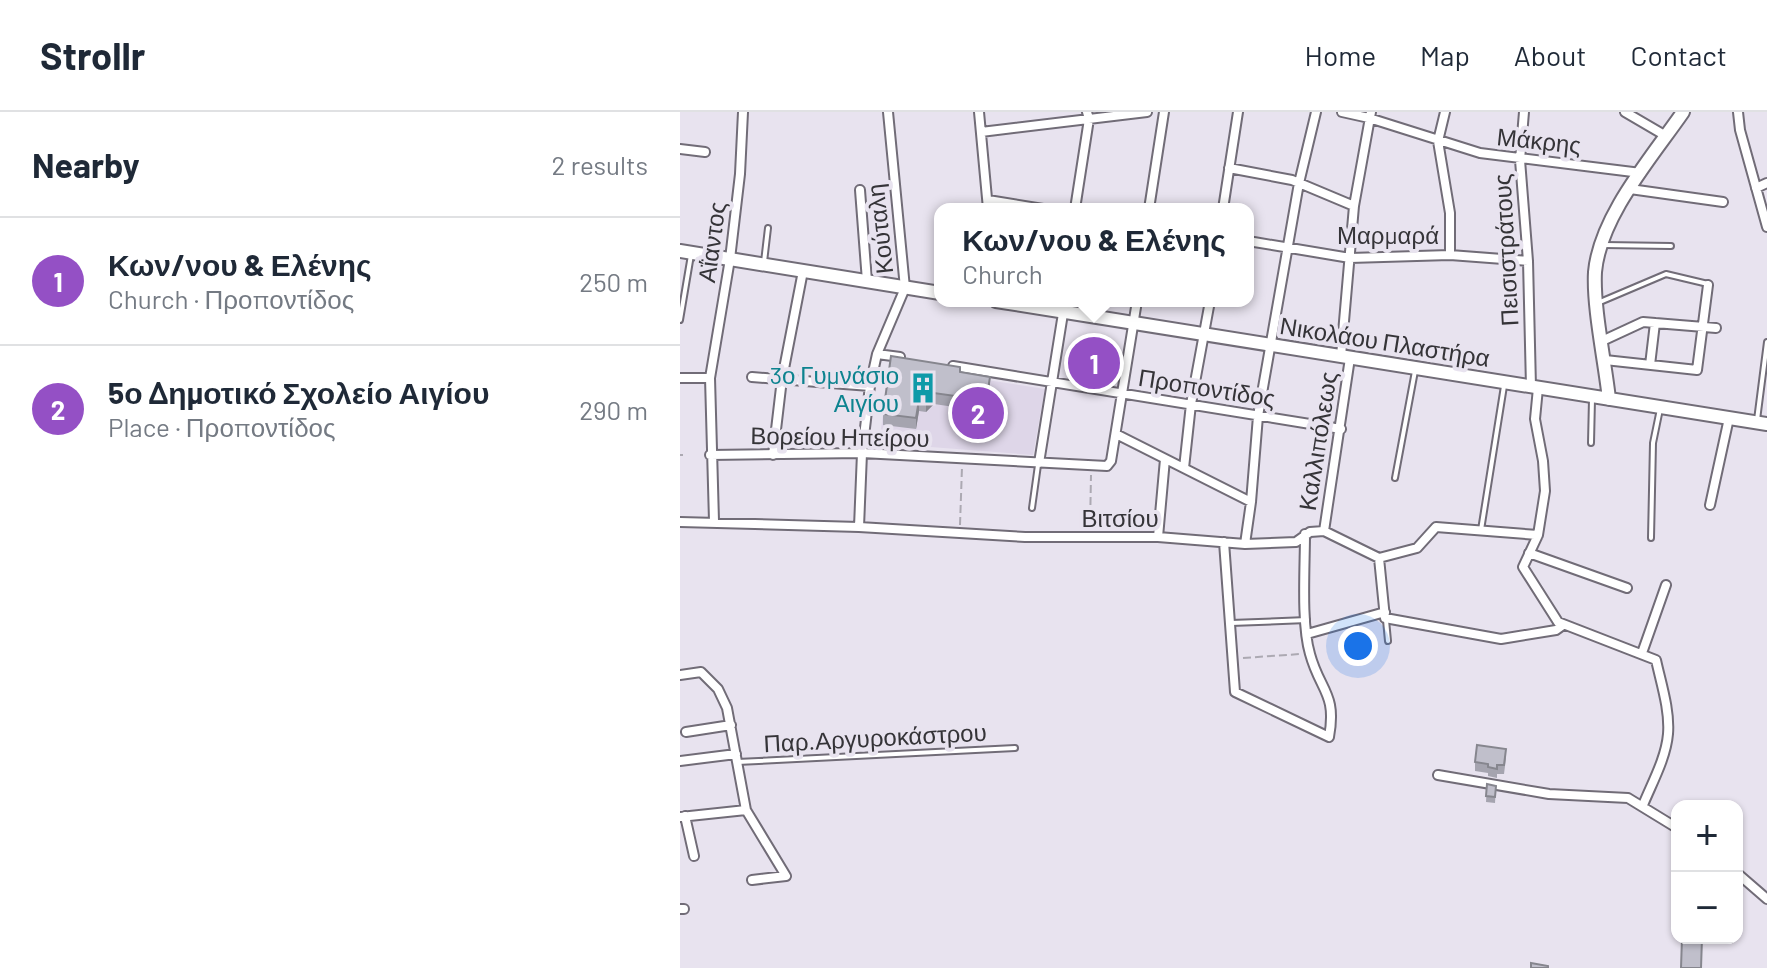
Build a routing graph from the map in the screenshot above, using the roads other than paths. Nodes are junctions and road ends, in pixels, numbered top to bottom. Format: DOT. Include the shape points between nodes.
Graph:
graph roads {
  1 [pos="743,112"];
  2 [pos="888,112"];
  3 [pos="979,112"];
  4 [pos="1147,112"];
  5 [pos="1164,112"];
  6 [pos="1238,112"];
  7 [pos="1316,112"];
  8 [pos="1342,112"];
  9 [pos="1445,112"];
  10 [pos="1524,112"];
  11 [pos="1625,112"];
  12 [pos="1683,112"];
  13 [pos="1738,112"];
  14 [pos="1370,115"];
  15 [pos="1088,116"];
  16 [pos="981,132"];
  17 [pos="1666,136"];
  18 [pos="1438,141"];
  19 [pos="680,149"];
  20 [pos="705,152"];
  21 [pos="1520,160"];
  22 [pos="1229,168"];
  23 [pos="1641,173"];
  24 [pos="1299,183"];
  25 [pos="1767,183"];
  26 [pos="1756,188"];
  27 [pos="1630,189"];
  28 [pos="860,190"];
  29 [pos="1723,202"];
  30 [pos="988,203"];
  31 [pos="1076,203"];
  32 [pos="1150,203"];
  33 [pos="1224,203"];
  34 [pos="1354,206"];
  35 [pos="1767,227"];
  36 [pos="768,228"];
  37 [pos="1254,242"];
  38 [pos="1601,245"];
  39 [pos="1671,246"];
  40 [pos="1288,249"];
  41 [pos="686,252"];
  42 [pos="1450,255"];
  43 [pos="1350,258"];
  44 [pos="730,259"];
  45 [pos="1528,261"];
  46 [pos="764,265"];
  47 [pos="803,271"];
  48 [pos="867,281"];
  49 [pos="1708,285"];
  50 [pos="905,288"];
  51 [pos="934,292"];
  52 [pos="1597,303"];
  53 [pos="1064,307"];
  54 [pos="1136,307"];
  55 [pos="1209,307"];
  56 [pos="680,320"];
  57 [pos="1655,323"];
  58 [pos="1135,324"];
  59 [pos="1703,327"];
  60 [pos="1716,328"];
  61 [pos="1205,335"];
  62 [pos="1602,341"];
  63 [pos="1767,342"];
  64 [pos="1272,345"];
  65 [pos="877,354"];
  66 [pos="1346,357"];
  67 [pos="906,358"];
  68 [pos="1605,360"];
  69 [pos="936,363"];
  70 [pos="1650,365"];
  71 [pos="1416,368"];
  72 [pos="752,377"];
  73 [pos="680,378"];
  74 [pos="710,378"];
  75 [pos="782,379"];
  76 [pos="1052,382"];
  77 [pos="1504,383"];
  78 [pos="870,386"];
  79 [pos="1535,387"];
  80 [pos="1123,394"];
  81 [pos="1592,396"];
  82 [pos="1609,399"];
  83 [pos="1191,404"];
  84 [pos="1661,407"];
  85 [pos="1258,416"];
  86 [pos="1729,418"];
  87 [pos="1762,423"];
  88 [pos="1341,429"];
  89 [pos="1116,434"];
  90 [pos="1591,443"];
  91 [pos="862,453"];
  92 [pos="710,455"];
  93 [pos="773,455"];
  94 [pos="1165,459"];
  95 [pos="1039,463"];
  96 [pos="1184,468"];
  97 [pos="1395,478"];
  98 [pos="1251,502"];
  99 [pos="1710,505"];
  100 [pos="1032,508"];
  101 [pos="714,521"];
  102 [pos="680,522"];
  103 [pos="859,527"];
  104 [pos="1481,530"];
  105 [pos="1324,531"];
  106 [pos="1305,534"];
  107 [pos="1538,535"];
  108 [pos="1158,537"];
  109 [pos="1651,538"];
  110 [pos="1224,542"];
  111 [pos="1245,544"];
  112 [pos="1529,553"];
  113 [pos="1379,558"];
  114 [pos="1666,585"];
  115 [pos="1627,588"];
  116 [pos="1385,615"];
  117 [pos="1307,620"];
  118 [pos="1229,623"];
  119 [pos="1563,625"];
  120 [pos="1307,634"];
  121 [pos="1388,641"];
  122 [pos="1642,653"];
  123 [pos="680,675"];
  124 [pos="731,725"];
  125 [pos="686,732"];
  126 [pos="1015,748"];
  127 [pos="737,758"];
  128 [pos="680,761"];
  129 [pos="1438,775"];
  130 [pos="1643,805"];
  131 [pos="746,810"];
  132 [pos="683,816"];
  133 [pos="1671,824"];
  134 [pos="694,856"];
  135 [pos="1743,878"];
  136 [pos="752,880"];
  137 [pos="1767,899"];
  1 -- 44 [label="street, Αΐαντος"];
  2 -- 50 [label="street, Κούταλη"];
  3 -- 16 [label="street"];
  4 -- 15 [label="street"];
  5 -- 32 [label="street"];
  6 -- 22 [label="street"];
  7 -- 24 [label="street"];
  8 -- 14 [label="street, Μάκρης"];
  9 -- 18 [label="street"];
  10 -- 21 [label="street, Πεισιστράτους"];
  11 -- 17 [label="street"];
  12 -- 17 [label="main road"];
  13 -- 26 [label="street"];
  14 -- 18 [label="street, Μάκρης"];
  14 -- 34 [label="street, Καλλιπόλεως"];
  15 -- 16 [label="street"];
  15 -- 31 [label="street"];
  16 -- 30 [label="street"];
  17 -- 23 [label="main road"];
  18 -- 21 [label="street, Μάκρης"];
  18 -- 42 [label="street" via="1450,213"];
  19 -- 20 [label="street"];
  21 -- 23 [label="street, Μάκρης"];
  21 -- 45 [label="street, Πεισιστράτους"];
  22 -- 24 [label="street"];
  22 -- 33 [label="street"];
  23 -- 27 [label="main road"];
  24 -- 34 [label="street"];
  24 -- 40 [label="street"];
  25 -- 26 [label="street"];
  26 -- 35 [label="street"];
  27 -- 29 [label="street"];
  27 -- 38 [label="main road"];
  28 -- 48 [label="street"];
  34 -- 43 [label="street, Καλλιπόλεως"];
  36 -- 46 [label="lane"];
  37 -- 40 [label="street, Μαρμαρά"];
  38 -- 39 [label="lane"];
  38 -- 52 [label="main road" via="1595,273"];
  40 -- 43 [label="street, Μαρμαρά"];
  40 -- 64 [label="street"];
  41 -- 44 [label="main road"];
  41 -- 56 [label="lane"];
  42 -- 43 [label="street, Μαρμαρά"];
  42 -- 45 [label="street, Μαρμαρά"];
  43 -- 66 [label="street, Καλλιπόλεως"];
  44 -- 46 [label="main road"];
  44 -- 74 [label="street, Αΐαντος"];
  45 -- 79 [label="street, Πεισιστράτους"];
  46 -- 47 [label="main road"];
  47 -- 48 [label="main road"];
  47 -- 75 [label="street"];
  48 -- 50 [label="main road"];
  49 -- 52 [label="lane" via="1666,274"];
  49 -- 59 [label="street"];
  50 -- 51 [label="main road"];
  50 -- 65 [label="street, Κούταλη"];
  52 -- 62 [label="main road"];
  53 -- 58 [label="main road, Νικολάου Πλαστήρα"];
  53 -- 76 [label="street"];
  54 -- 58 [label="street"];
  55 -- 61 [label="street"];
  57 -- 59 [label="street"];
  57 -- 62 [label="street" via="1643,322"];
  57 -- 70 [label="street"];
  58 -- 61 [label="main road, Νικολάου Πλαστήρα"];
  58 -- 80 [label="street"];
  59 -- 60 [label="street"];
  59 -- 70 [label="street" via="1697,370"];
  61 -- 64 [label="main road, Νικολάου Πλαστήρα"];
  61 -- 83 [label="street"];
  62 -- 68 [label="main road"];
  63 -- 87 [label="lane"];
  64 -- 66 [label="main road, Νικολάου Πλαστήρα"];
  64 -- 85 [label="street"];
  65 -- 67 [label="street"];
  65 -- 78 [label="street, Κούταλη"];
  66 -- 71 [label="main road, Νικολάου Πλαστήρα"];
  66 -- 88 [label="street, Καλλιπόλεως"];
  68 -- 70 [label="street"];
  68 -- 82 [label="main road"];
  69 -- 76 [label="street, Προποντίδος"];
  71 -- 77 [label="main road, Νικολάου Πλαστήρα"];
  71 -- 97 [label="lane"];
  72 -- 75 [label="street"];
  73 -- 74 [label="street"];
  74 -- 92 [label="street, Αΐαντος"];
  75 -- 78 [label="street"];
  75 -- 93 [label="street"];
  76 -- 80 [label="street, Προποντίδος"];
  76 -- 95 [label="street"];
  77 -- 79 [label="main road, Νικολάου Πλαστήρα"];
  77 -- 104 [label="lane"];
  78 -- 91 [label="street, Κούταλη"];
  79 -- 81 [label="main road, Νικολάου Πλαστήρα"];
  79 -- 107 [label="street, Πεισιστράτους" via="1545,491"];
  80 -- 83 [label="street, Προποντίδος"];
  80 -- 89 [label="street"];
  81 -- 82 [label="main road, Νικολάου Πλαστήρα"];
  81 -- 90 [label="lane"];
  82 -- 84 [label="main road, Νικολάου Πλαστήρα"];
  83 -- 85 [label="street, Προποντίδος"];
  83 -- 96 [label="street"];
  84 -- 86 [label="main road, Νικολάου Πλαστήρα"];
  84 -- 109 [label="lane" via="1653,443"];
  85 -- 88 [label="street, Προποντίδος"];
  85 -- 98 [label="street"];
  86 -- 87 [label="main road, Νικολάου Πλαστήρα"];
  86 -- 99 [label="street"];
  88 -- 105 [label="street, Καλλιπόλεως"];
  89 -- 94 [label="street"];
  89 -- 95 [label="street, Βορείου Ηπείρου" via="1107,466"];
  91 -- 93 [label="street, Βορείου Ηπείρου"];
  91 -- 95 [label="street, Βορείου Ηπείρου"];
  91 -- 103 [label="street, Κούταλη"];
  92 -- 93 [label="street, Βορείου Ηπείρου"];
  92 -- 101 [label="street, Αΐαντος"];
  94 -- 96 [label="street"];
  94 -- 108 [label="street"];
  95 -- 100 [label="lane"];
  96 -- 98 [label="street"];
  98 -- 111 [label="street"];
  101 -- 102 [label="street, Βιτσίου"];
  101 -- 103 [label="street, Βιτσίου"];
  103 -- 108 [label="street, Βιτσίου"];
  104 -- 107 [label="street"];
  104 -- 113 [label="street" via="1436,527 1417,548"];
  105 -- 106 [label="street, Βιτσίου"];
  105 -- 113 [label="street"];
  106 -- 111 [label="street, Βιτσίου" via="1296,542"];
  106 -- 117 [label="street"];
  107 -- 112 [label="street, Πεισιστράτους"];
  108 -- 110 [label="street, Βιτσίου"];
  110 -- 111 [label="street, Βιτσίου"];
  110 -- 118 [label="street"];
  112 -- 115 [label="street"];
  112 -- 119 [label="street" via="1523,567"];
  113 -- 116 [label="street"];
  114 -- 122 [label="street"];
  116 -- 119 [label="street" via="1501,639"];
  116 -- 120 [label="street"];
  116 -- 121 [label="lane"];
  117 -- 118 [label="lane"];
  117 -- 120 [label="street"];
  118 -- 120 [label="street" via="1235,692 1329,737 1333,713"];
  119 -- 122 [label="street"];
  122 -- 130 [label="street" via="1656,660 1668,735"];
  123 -- 124 [label="street" via="701,672 710,680"];
  124 -- 125 [label="street"];
  124 -- 127 [label="street"];
  126 -- 127 [label="lane, Παρ.Αργυροκάστρου"];
  127 -- 128 [label="street"];
  127 -- 131 [label="street"];
  129 -- 130 [label="street" via="1549,794 1628,798"];
  130 -- 133 [label="street"];
  131 -- 132 [label="street"];
  131 -- 136 [label="street" via="786,876"];
  132 -- 134 [label="street"];
  135 -- 137 [label="street"];
}
